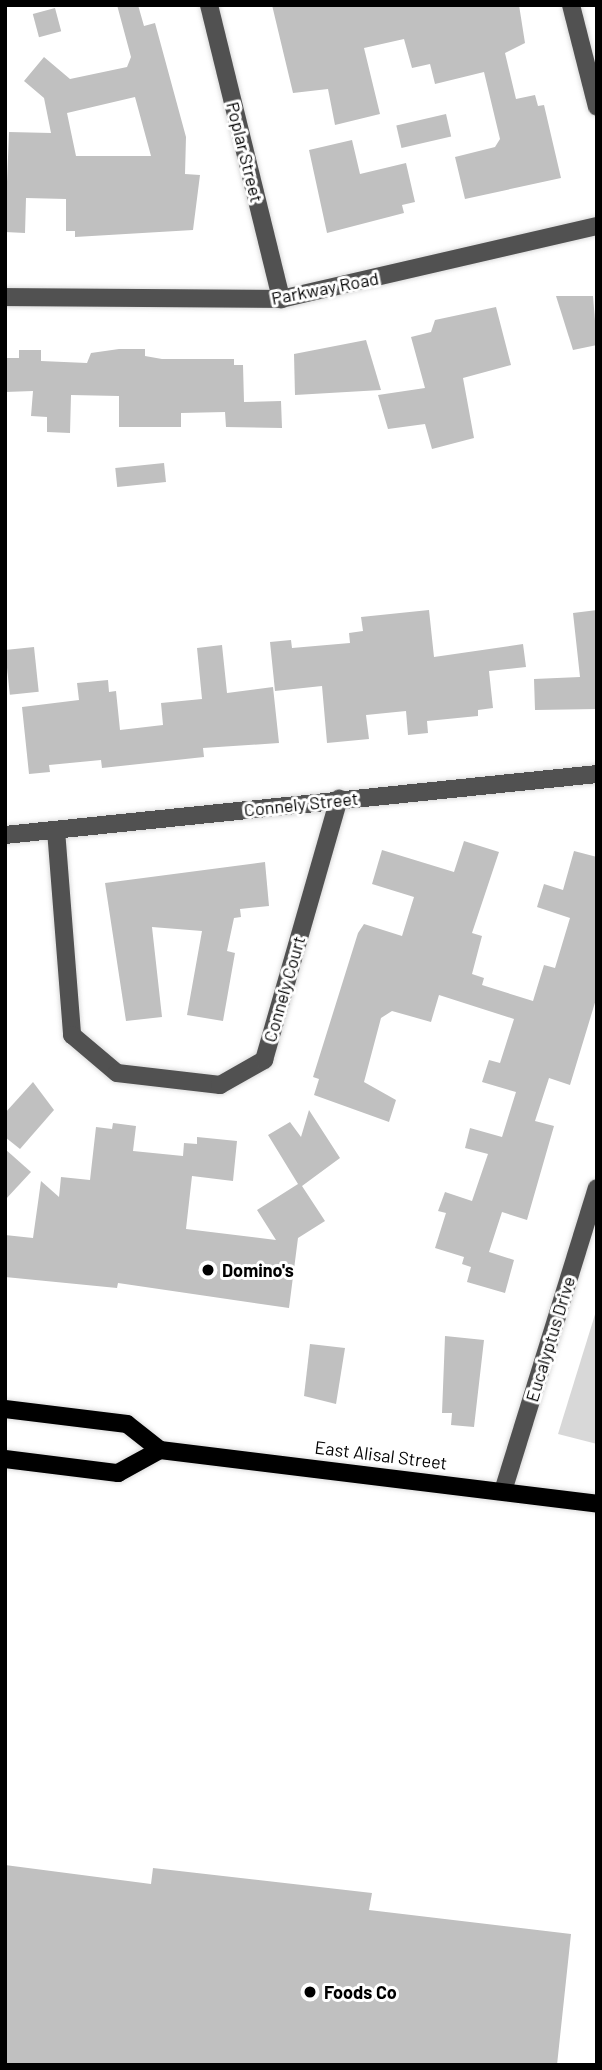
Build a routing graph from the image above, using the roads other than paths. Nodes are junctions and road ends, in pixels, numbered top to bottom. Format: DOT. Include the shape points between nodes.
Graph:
graph roads {
  1 [pos="209,5"];
  2 [pos="571,5"];
  3 [pos="597,107"];
  4 [pos="597,226"];
  5 [pos="5,297"];
  6 [pos="281,299"];
  7 [pos="597,774"];
  8 [pos="339,799"];
  9 [pos="56,830"];
  10 [pos="5,835"];
  11 [pos="597,1188"];
  12 [pos="5,1409"];
  13 [pos="160,1450"];
  14 [pos="5,1459"];
  15 [pos="503,1491"];
  16 [pos="597,1504"];
  1 -- 6 [label="street, Poplar Street"];
  2 -- 3 [label="street"];
  4 -- 6 [label="street, Parkway Road"];
  5 -- 6 [label="street, Parkway Road"];
  7 -- 8 [label="street, Connely Street"];
  8 -- 9 [label="street, Connely Street"];
  8 -- 9 [label="street, Connely Court" via="264,1060 220,1085 117,1073 72,1035"];
  9 -- 10 [label="street, Connely Street"];
  11 -- 15 [label="street, Eucalyptus Drive"];
  12 -- 13 [label="main road" via="127,1424"];
  13 -- 14 [label="main road" via="118,1473"];
  13 -- 15 [label="main road, East Alisal Street"];
  15 -- 16 [label="main road, East Alisal Street"];
}
